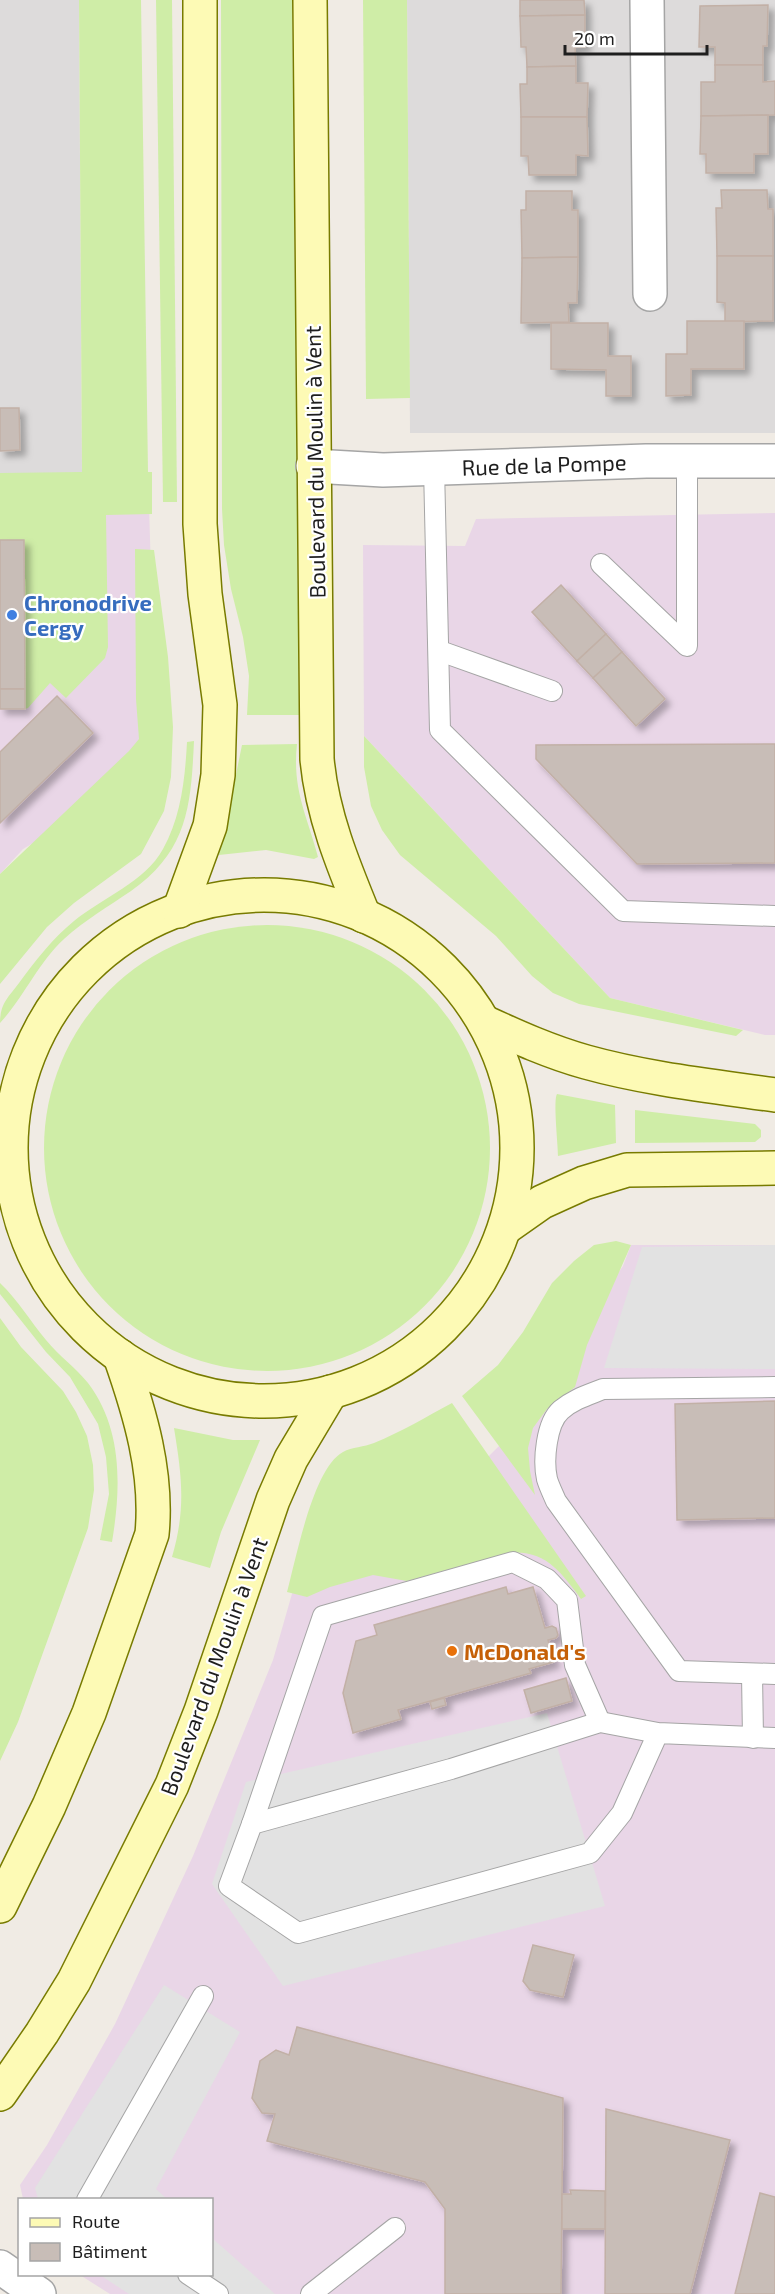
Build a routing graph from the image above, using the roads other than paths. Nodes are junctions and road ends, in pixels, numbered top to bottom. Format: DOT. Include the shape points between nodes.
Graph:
graph roads {
  1 [pos="200,0"];
  2 [pos="310,0"];
  3 [pos="647,0"];
  4 [pos="650,294"];
  5 [pos="687,461"];
  6 [pos="775,461"];
  7 [pos="313,466"];
  8 [pos="434,467"];
  9 [pos="601,564"];
  10 [pos="440,651"];
  11 [pos="552,691"];
  12 [pos="179,911"];
  13 [pos="364,916"];
  14 [pos="775,916"];
  15 [pos="483,1022"];
  16 [pos="11,1078"];
  17 [pos="775,1095"];
  18 [pos="775,1168"];
  19 [pos="505,1228"];
  20 [pos="14,1237"];
  21 [pos="120,1356"];
  22 [pos="775,1387"];
  23 [pos="331,1392"];
  24 [pos="752,1674"];
  25 [pos="775,1674"];
  26 [pos="600,1722"];
  27 [pos="658,1734"];
  28 [pos="753,1738"];
  29 [pos="775,1738"];
  30 [pos="252,1824"];
  31 [pos="0,1906"];
  32 [pos="203,1996"];
  33 [pos="0,2094"];
  34 [pos="88,2198"];
  35 [pos="395,2228"];
  36 [pos="0,2267"];
  37 [pos="191,2276"];
  38 [pos="39,2294"];
  39 [pos="218,2294"];
  40 [pos="311,2294"];
  1 -- 12 [label="main road" via="200,524 220,718 218,775 210,826"];
  2 -- 7 [label="main road, Boulevard du Moulin à Vent"];
  3 -- 4 [label="street"];
  5 -- 6 [label="street, Rue de la Pompe"];
  5 -- 8 [label="street, Rue de la Pompe"];
  5 -- 9 [label="lane" via="687,646"];
  7 -- 8 [label="street, Rue de la Pompe" via="383,470"];
  7 -- 13 [label="main road, Boulevard du Moulin à Vent" via="319,779 340,858"];
  8 -- 10 [label="lane"];
  10 -- 11 [label="lane"];
  10 -- 14 [label="lane" via="440,730 622,911"];
  12 -- 13 [label="main road" via="225,899 272,896 319,901"];
  12 -- 16 [label="main road" via="132,933 91,965 57,1004 32,1050"];
  13 -- 15 [label="main road" via="432,960 452,978"];
  15 -- 17 [label="main road" via="540,1048 586,1062"];
  15 -- 19 [label="main road" via="506,1071 516,1123 516,1176"];
  16 -- 20 [label="main road" via="16,1097 11,1146"];
  18 -- 19 [label="main road" via="627,1170 564,1191"];
  19 -- 23 [label="main road" via="471,1294 438,1332 399,1362"];
  20 -- 21 [label="main road" via="66,1306"];
  21 -- 23 [label="main road" via="169,1383 222,1397 277,1401"];
  21 -- 31 [label="main road" via="136,1401 150,1462 152,1534 89,1713"];
  22 -- 24 [label="lane" via="603,1389 578,1398 558,1412 546,1454 547,1478 556,1501 679,1671"];
  23 -- 33 [label="main road, Boulevard du Moulin à Vent" via="295,1452 273,1500 172,1785 74,1981"];
  24 -- 25 [label="lane"];
  24 -- 28 [label="lane"];
  26 -- 27 [label="lane"];
  26 -- 30 [label="lane" via="452,1769"];
  26 -- 30 [label="lane" via="575,1665 567,1600 547,1579 513,1562 323,1616"];
  27 -- 28 [label="lane"];
  27 -- 30 [label="lane" via="622,1813 590,1854 298,1934 230,1886"];
  28 -- 29 [label="lane"];
  32 -- 34 [label="lane"];
  35 -- 40 [label="lane"];
  36 -- 38 [label="street"];
  37 -- 39 [label="lane"];
}
